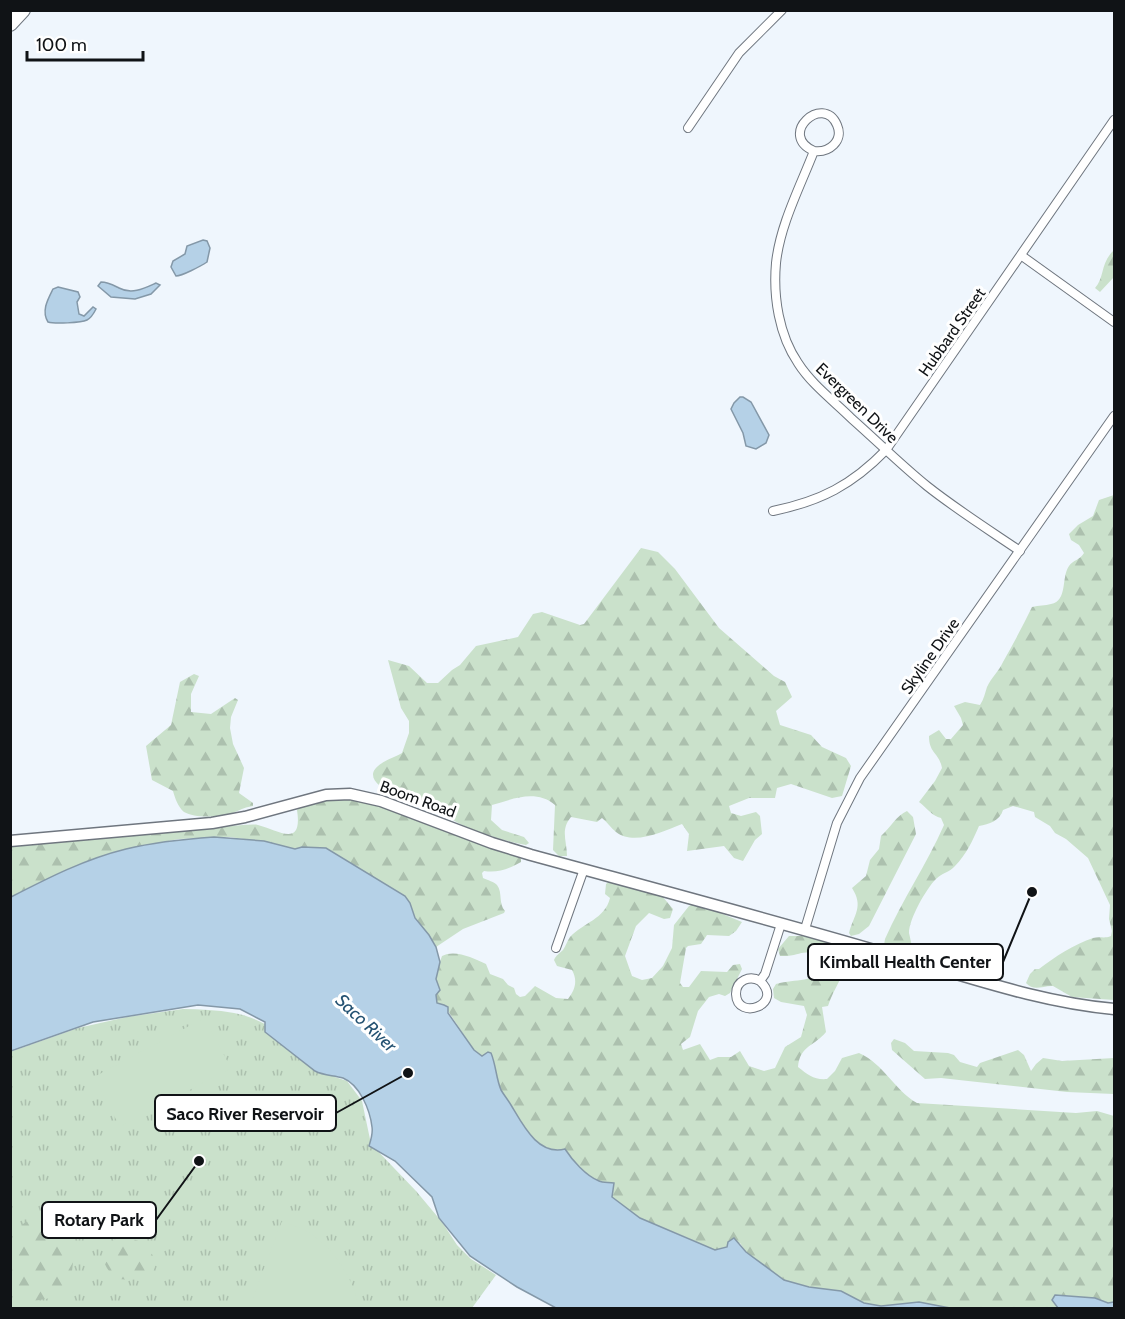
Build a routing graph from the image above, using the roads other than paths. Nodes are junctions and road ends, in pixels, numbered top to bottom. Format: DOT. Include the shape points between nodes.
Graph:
graph roads {
  1 [pos="23,10"];
  2 [pos="782,10"];
  3 [pos="10,24"];
  4 [pos="1114,120"];
  5 [pos="688,128"];
  6 [pos="814,151"];
  7 [pos="1022,256"];
  8 [pos="1114,322"];
  9 [pos="1114,416"];
  10 [pos="886,450"];
  11 [pos="773,511"];
  12 [pos="1020,551"];
  13 [pos="10,841"];
  14 [pos="584,869"];
  15 [pos="781,924"];
  16 [pos="805,929"];
  17 [pos="556,948"];
  18 [pos="760,981"];
  19 [pos="1114,1009"];
  1 -- 3 [label="highway"];
  2 -- 5 [label="street" via="740,53"];
  4 -- 7 [label="street, Hubbard Street"];
  6 -- 6 [label="street" via="829,149 838,136 835,121 825,114 809,116 800,129 802,141"];
  6 -- 10 [label="street, Evergreen Drive" via="778,252 779,318 804,371"];
  7 -- 8 [label="street"];
  7 -- 10 [label="street, Hubbard Street"];
  9 -- 12 [label="street, Skyline Drive"];
  10 -- 11 [label="street, Hubbard Street" via="860,475 828,494"];
  10 -- 12 [label="street, Evergreen Drive" via="927,486"];
  12 -- 16 [label="street, Skyline Drive" via="860,778 828,848"];
  13 -- 14 [label="street, Boom Road" via="212,823 319,796 345,794 381,801 492,843"];
  14 -- 15 [label="street, Boom Road"];
  14 -- 17 [label="street"];
  15 -- 16 [label="street, Boom Road"];
  15 -- 18 [label="street" via="769,967"];
  16 -- 19 [label="street, Boom Road" via="1032,994"];
  18 -- 18 [label="street" via="746,979 738,985 737,1000 744,1007 755,1009 764,1003 767,993"];
}
